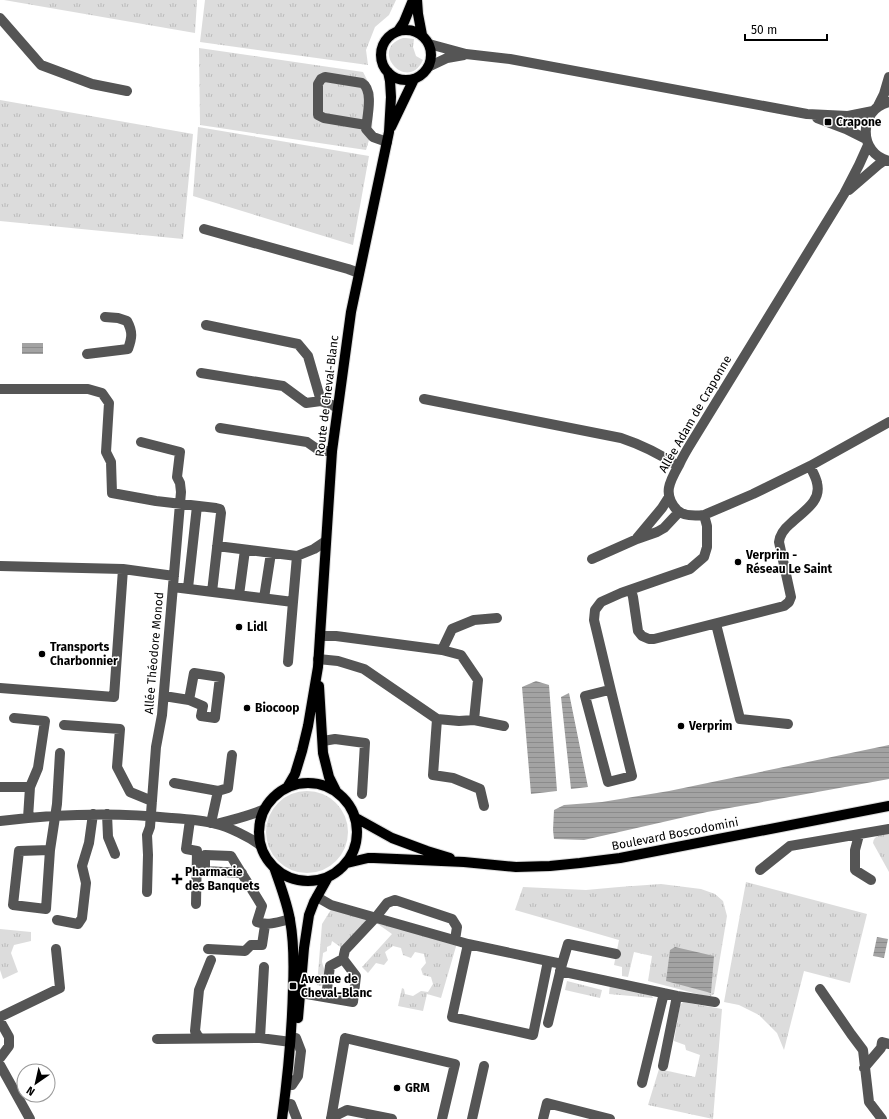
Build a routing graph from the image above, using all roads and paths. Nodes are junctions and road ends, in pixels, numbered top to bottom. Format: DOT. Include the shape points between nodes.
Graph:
graph roads {
  1 [pos="413,0"];
  2 [pos="417,0"];
  3 [pos="0,18"];
  4 [pos="398,31"];
  5 [pos="422,35"];
  6 [pos="429,44"];
  7 [pos="466,54"];
  8 [pos="428,67"];
  9 [pos="388,72"];
  10 [pos="889,77"];
  11 [pos="414,79"];
  12 [pos="127,91"];
  13 [pos="889,102"];
  14 [pos="876,109"];
  15 [pos="807,114"];
  16 [pos="366,124"];
  17 [pos="389,132"];
  18 [pos="387,142"];
  19 [pos="867,142"];
  20 [pos="887,160"];
  21 [pos="844,194"];
  22 [pos="204,229"];
  23 [pos="359,273"];
  24 [pos="105,317"];
  25 [pos="206,326"];
  26 [pos="87,354"];
  27 [pos="201,373"];
  28 [pos="0,389"];
  29 [pos="321,400"];
  30 [pos="424,400"];
  31 [pos="337,408"];
  32 [pos="889,422"];
  33 [pos="220,428"];
  34 [pos="141,442"];
  35 [pos="332,451"];
  36 [pos="678,466"];
  37 [pos="810,466"];
  38 [pos="669,497"];
  39 [pos="180,505"];
  40 [pos="197,506"];
  41 [pos="679,512"];
  42 [pos="704,515"];
  43 [pos="637,539"];
  44 [pos="326,541"];
  45 [pos="217,546"];
  46 [pos="245,550"];
  47 [pos="271,553"];
  48 [pos="297,556"];
  49 [pos="592,559"];
  50 [pos="0,566"];
  51 [pos="123,569"];
  52 [pos="174,576"];
  53 [pos="173,587"];
  54 [pos="188,588"];
  55 [pos="631,590"];
  56 [pos="212,592"];
  57 [pos="239,595"];
  58 [pos="264,598"];
  59 [pos="294,602"];
  60 [pos="497,618"];
  61 [pos="716,624"];
  62 [pos="320,636"];
  63 [pos="442,650"];
  64 [pos="288,662"];
  65 [pos="318,663"];
  66 [pos="0,688"];
  67 [pos="611,691"];
  68 [pos="164,696"];
  69 [pos="190,700"];
  70 [pos="14,718"];
  71 [pos="437,719"];
  72 [pos="474,720"];
  73 [pos="788,724"];
  74 [pos="64,725"];
  75 [pos="504,726"];
  76 [pos="323,741"];
  77 [pos="60,753"];
  78 [pos="232,755"];
  79 [pos="174,783"];
  80 [pos="288,786"];
  81 [pos="0,787"];
  82 [pos="30,787"];
  83 [pos="218,791"];
  84 [pos="336,791"];
  85 [pos="362,794"];
  86 [pos="152,801"];
  87 [pos="484,806"];
  88 [pos="889,806"];
  89 [pos="264,810"];
  90 [pos="94,814"];
  91 [pos="107,814"];
  92 [pos="55,816"];
  93 [pos="151,816"];
  94 [pos="28,818"];
  95 [pos="356,818"];
  96 [pos="190,820"];
  97 [pos="0,821"];
  98 [pos="214,823"];
  99 [pos="889,829"];
  100 [pos="859,835"];
  101 [pos="260,845"];
  102 [pos="50,850"];
  103 [pos="115,854"];
  104 [pos="347,862"];
  105 [pos="464,862"];
  106 [pos="274,868"];
  107 [pos="760,870"];
  108 [pos="242,873"];
  109 [pos="328,877"];
  110 [pos="871,880"];
  111 [pos="147,892"];
  112 [pos="317,897"];
  113 [pos="196,904"];
  114 [pos="376,917"];
  115 [pos="290,918"];
  116 [pos="57,920"];
  117 [pos="265,925"];
  118 [pos="455,940"];
  119 [pos="468,944"];
  120 [pos="56,949"];
  121 [pos="208,949"];
  122 [pos="616,954"];
  123 [pos="343,959"];
  124 [pos="211,960"];
  125 [pos="548,961"];
  126 [pos="264,967"];
  127 [pos="561,967"];
  128 [pos="820,989"];
  129 [pos="301,993"];
  130 [pos="664,993"];
  131 [pos="677,996"];
  132 [pos="326,997"];
  133 [pos="715,1002"];
  134 [pos="0,1017"];
  135 [pos="0,1021"];
  136 [pos="548,1023"];
  137 [pos="199,1038"];
  138 [pos="260,1038"];
  139 [pos="157,1039"];
  140 [pos="293,1040"];
  141 [pos="889,1044"];
  142 [pos="0,1058"];
  143 [pos="0,1065"];
  144 [pos="484,1066"];
  145 [pos="663,1066"];
  146 [pos="864,1068"];
  147 [pos="642,1083"];
  148 [pos="291,1104"];
  149 [pos="582,1116"];
  150 [pos="30,1119"];
  151 [pos="282,1119"];
  152 [pos="289,1119"];
  153 [pos="297,1119"];
  154 [pos="331,1119"];
  155 [pos="392,1119"];
  156 [pos="442,1119"];
  157 [pos="472,1119"];
  158 [pos="544,1119"];
  159 [pos="610,1119"];
  160 [pos="882,1119"];
  1 -- 4 [label="main road"];
  2 -- 5 [label="main road"];
  3 -- 12 [label="street" via="41,65 92,84"];
  4 -- 5 [label="main road" via="410,30"];
  4 -- 9 [label="main road" via="388,37 382,48 382,61"];
  5 -- 6 [label="main road"];
  6 -- 7 [label="street"];
  6 -- 8 [label="main road" via="431,56"];
  7 -- 8 [label="street" via="447,58"];
  7 -- 15 [label="street" via="510,59"];
  8 -- 11 [label="main road"];
  9 -- 11 [label="main road" via="400,79"];
  9 -- 17 [label="main road, Route de Cheval-Blanc" via="391,92"];
  10 -- 14 [label="street"];
  11 -- 17 [label="main road, Route de Cheval-Blanc"];
  13 -- 14 [label="street"];
  14 -- 15 [label="street" via="848,116"];
  14 -- 19 [label="street" via="866,124"];
  15 -- 19 [label="street" via="846,129"];
  16 -- 16 [label="street" via="369,94 366,85 325,77 321,79 318,84 318,115"];
  16 -- 18 [label="street" via="366,129 374,137"];
  17 -- 18 [label="main road, Route de Cheval-Blanc"];
  18 -- 23 [label="main road, Route de Cheval-Blanc"];
  19 -- 20 [label="street" via="872,151"];
  19 -- 21 [label="street"];
  20 -- 21 [label="street"];
  21 -- 36 [label="street, Allée Adam de Craponne"];
  22 -- 23 [label="street"];
  23 -- 31 [label="main road, Route de Cheval-Blanc"];
  24 -- 26 [label="street" via="127,321 132,339 128,349"];
  25 -- 29 [label="street" via="298,344 308,356"];
  27 -- 29 [label="street" via="283,386 306,403"];
  28 -- 39 [label="street" via="88,389 102,393 109,403 106,452 111,462 112,493"];
  29 -- 31 [label="street"];
  30 -- 36 [label="street" via="621,438 641,445"];
  31 -- 35 [label="main road, Route de Cheval-Blanc"];
  32 -- 37 [label="street"];
  33 -- 35 [label="street" via="307,442 320,451"];
  34 -- 39 [label="street, Allée Théodore Monod" via="180,452 177,477 181,492"];
  35 -- 44 [label="main road, Route de Cheval-Blanc"];
  36 -- 38 [label="street, Allée Adam de Craponne" via="670,482"];
  37 -- 42 [label="street"];
  37 -- 61 [label="street" via="817,482 817,498 784,530 779,542 789,602 784,606"];
  38 -- 41 [label="street"];
  38 -- 43 [label="street"];
  39 -- 40 [label="street"];
  39 -- 52 [label="street, Allée Théodore Monod"];
  40 -- 45 [label="street" via="220,509"];
  40 -- 54 [label="street"];
  41 -- 42 [label="street" via="687,515"];
  41 -- 43 [label="street" via="664,528"];
  42 -- 55 [label="street" via="708,526 704,557 690,569"];
  43 -- 49 [label="street"];
  44 -- 48 [label="street"];
  44 -- 62 [label="main road, Route de Cheval-Blanc"];
  45 -- 46 [label="street"];
  45 -- 56 [label="street"];
  46 -- 47 [label="street"];
  46 -- 57 [label="street"];
  47 -- 48 [label="street"];
  47 -- 58 [label="street"];
  48 -- 59 [label="street"];
  50 -- 51 [label="street"];
  51 -- 52 [label="street"];
  51 -- 66 [label="street" via="114,697"];
  52 -- 53 [label="street, Allée Théodore Monod"];
  53 -- 54 [label="street"];
  53 -- 68 [label="street, Allée Théodore Monod"];
  54 -- 56 [label="street"];
  55 -- 61 [label="street" via="638,631 649,639"];
  55 -- 67 [label="street" via="601,602 595,610 594,620"];
  56 -- 57 [label="street"];
  57 -- 58 [label="street"];
  58 -- 59 [label="street"];
  59 -- 64 [label="street"];
  60 -- 63 [label="street" via="474,620 452,629"];
  61 -- 73 [label="street" via="740,719"];
  62 -- 63 [label="street"];
  62 -- 65 [label="main road, Route de Cheval-Blanc"];
  63 -- 72 [label="street" via="461,655 478,680"];
  65 -- 71 [label="street" via="338,661 364,669"];
  65 -- 76 [label="main road"];
  65 -- 80 [label="main road" via="302,751 295,774"];
  67 -- 67 [label="street" via="585,696 608,782 632,776"];
  68 -- 69 [label="street"];
  68 -- 86 [label="street, Allée Théodore Monod" via="156,747"];
  69 -- 69 [label="street" via="203,706 202,716 215,718 220,677 194,673"];
  70 -- 82 [label="street" via="45,721 38,768"];
  71 -- 72 [label="street"];
  71 -- 87 [label="street" via="433,775 453,778 480,789"];
  72 -- 75 [label="street"];
  74 -- 86 [label="street" via="120,729 117,767 130,792"];
  76 -- 84 [label="main road" via="329,777"];
  76 -- 85 [label="street" via="335,739 365,743"];
  77 -- 92 [label="street"];
  78 -- 83 [label="street" via="228,788"];
  79 -- 83 [label="street"];
  80 -- 84 [label="main road" via="313,782"];
  80 -- 89 [label="main road" via="278,792"];
  81 -- 82 [label="street"];
  82 -- 94 [label="street"];
  83 -- 98 [label="street"];
  84 -- 95 [label="main road" via="345,798"];
  86 -- 93 [label="street, Allée Théodore Monod"];
  88 -- 105 [label="main road, Boulevard Boscodomini" via="620,858 516,867"];
  89 -- 98 [label="street"];
  89 -- 101 [label="main road" via="258,833"];
  90 -- 91 [label="street"];
  90 -- 92 [label="street"];
  90 -- 116 [label="street" via="82,866 86,883 82,918 78,924"];
  91 -- 93 [label="street"];
  91 -- 103 [label="street" via="108,837"];
  92 -- 94 [label="street"];
  92 -- 102 [label="street"];
  93 -- 96 [label="street"];
  93 -- 111 [label="street, Allée Théodore Monod" via="147,835"];
  94 -- 97 [label="street"];
  95 -- 104 [label="main road" via="358,836"];
  95 -- 105 [label="main road, Boulevard Boscodomini" via="392,838"];
  96 -- 98 [label="street"];
  96 -- 113 [label="street" via="186,849 198,851"];
  98 -- 101 [label="street"];
  99 -- 100 [label="street"];
  100 -- 107 [label="street" via="790,846"];
  100 -- 110 [label="street" via="855,850 855,870"];
  101 -- 106 [label="main road"];
  102 -- 102 [label="street" via="19,851 13,905 46,909"];
  104 -- 105 [label="main road, Boulevard Boscodomini" via="368,858"];
  104 -- 109 [label="main road" via="339,871"];
  106 -- 109 [label="main road" via="283,875 305,881"];
  106 -- 115 [label="main road"];
  108 -- 117 [label="street" via="262,906 257,922"];
  109 -- 112 [label="main road"];
  112 -- 114 [label="street" via="331,905"];
  112 -- 129 [label="main road" via="309,915"];
  114 -- 118 [label="street"];
  114 -- 118 [label="street" via="387,903 395,900 452,919 457,927"];
  114 -- 123 [label="street" via="344,950"];
  115 -- 117 [label="street"];
  115 -- 140 [label="main road" via="294,966"];
  117 -- 121 [label="street" via="262,945 251,945 245,951"];
  118 -- 119 [label="street"];
  119 -- 125 [label="street"];
  119 -- 125 [label="street" via="452,1017 533,1035"];
  120 -- 134 [label="street" via="60,988"];
  122 -- 127 [label="street" via="568,944"];
  123 -- 132 [label="street" via="330,966"];
  123 -- 132 [label="street" via="356,976 353,1002"];
  124 -- 137 [label="street" via="199,990 195,1032"];
  125 -- 127 [label="street"];
  126 -- 138 [label="street"];
  127 -- 130 [label="street"];
  127 -- 136 [label="street"];
  128 -- 146 [label="street" via="863,1050"];
  129 -- 132 [label="street"];
  129 -- 140 [label="main road"];
  130 -- 131 [label="street"];
  130 -- 147 [label="street"];
  131 -- 133 [label="street"];
  131 -- 145 [label="street"];
  135 -- 142 [label="street" via="9,1037 9,1046"];
  137 -- 138 [label="street"];
  137 -- 139 [label="street"];
  138 -- 140 [label="street"];
  140 -- 148 [label="main road"];
  140 -- 151 [label="main road"];
  141 -- 146 [label="street" via="882,1042 881,1048"];
  143 -- 150 [label="street"];
  144 -- 157 [label="street"];
  146 -- 160 [label="street" via="869,1102"];
  148 -- 152 [label="main road"];
  148 -- 153 [label="street"];
  149 -- 158 [label="street" via="547,1103"];
  149 -- 159 [label="street"];
  154 -- 155 [label="street" via="347,1110"];
  154 -- 156 [label="street" via="345,1038 455,1064"];
}
